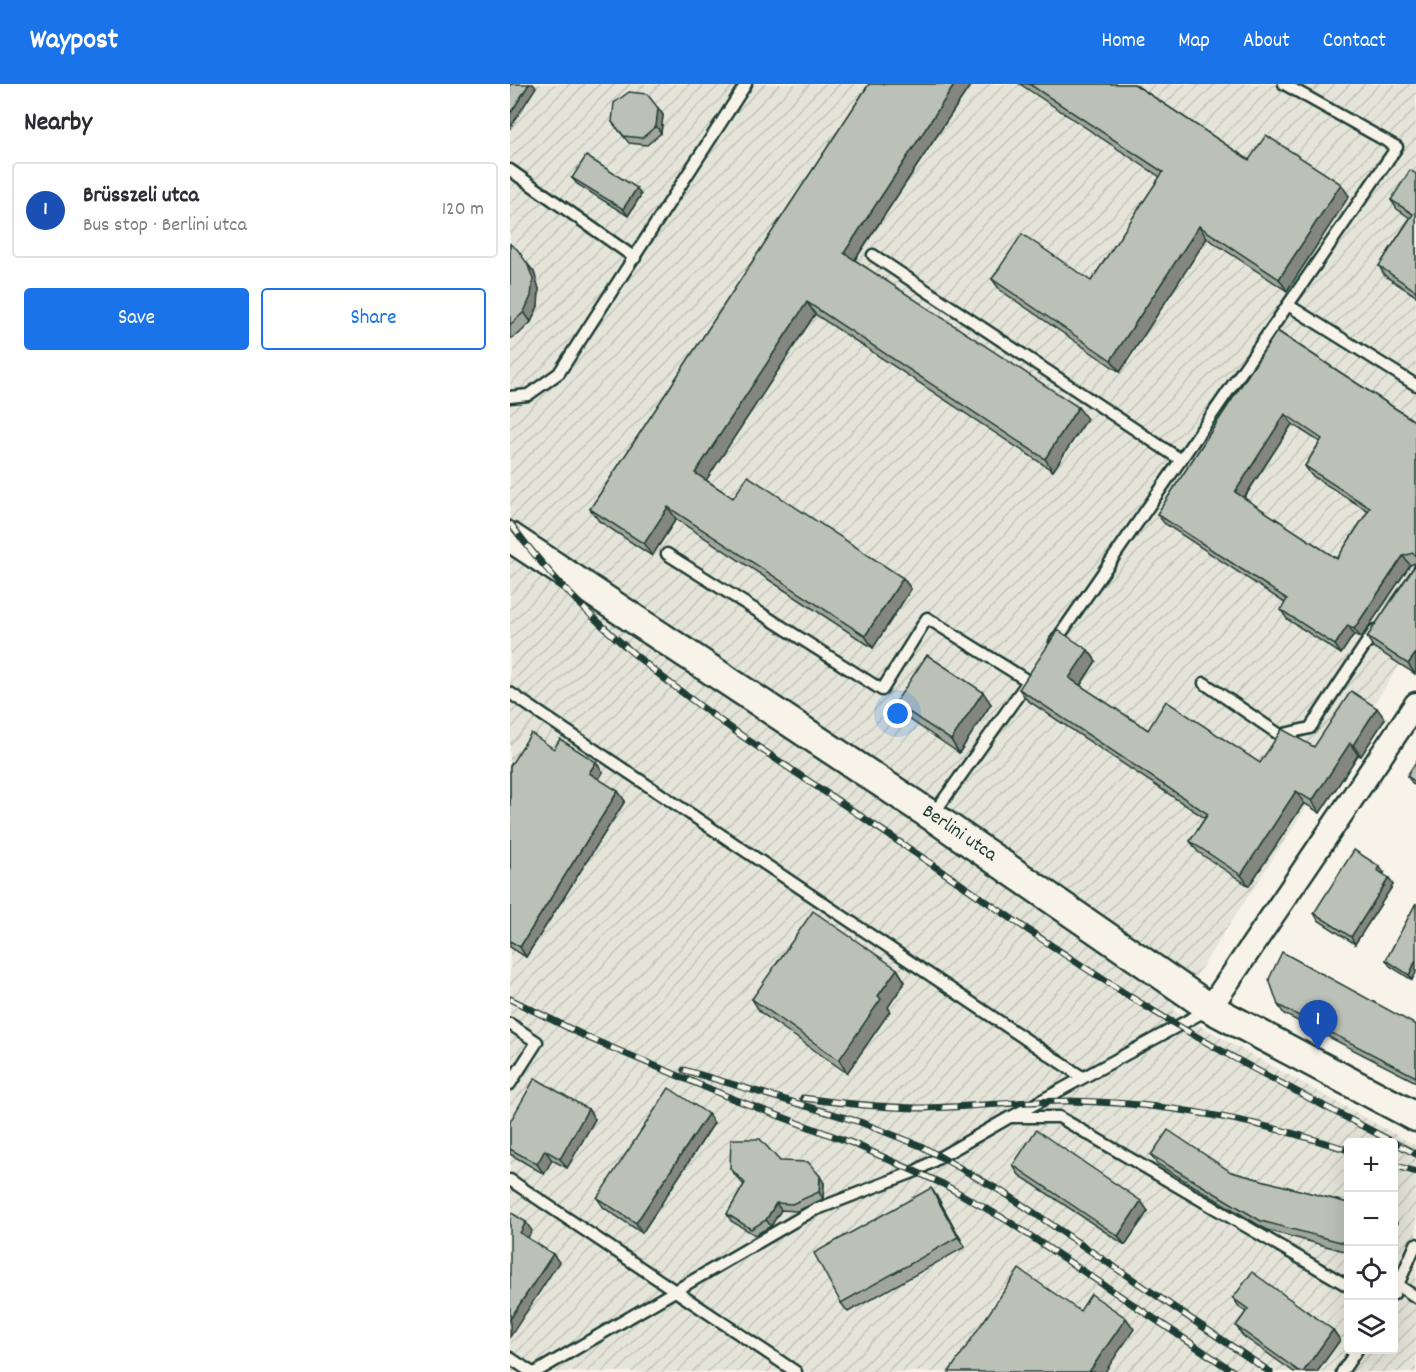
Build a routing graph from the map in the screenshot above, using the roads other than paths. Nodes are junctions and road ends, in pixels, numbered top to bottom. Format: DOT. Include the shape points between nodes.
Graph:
graph roads {
  1 [pos="746,84"];
  2 [pos="1284,84"];
  3 [pos="510,170"];
  4 [pos="873,255"];
  5 [pos="635,258"];
  6 [pos="1288,305"];
  7 [pos="1416,386"];
  8 [pos="510,397"];
  9 [pos="1181,460"];
  10 [pos="510,537"];
  11 [pos="667,554"];
  12 [pos="1383,619"];
  13 [pos="1048,652"];
  14 [pos="1204,683"];
  15 [pos="510,693"];
  16 [pos="1416,704"];
  17 [pos="932,816"];
  18 [pos="1210,1008"];
  19 [pos="510,1024"];
  20 [pos="1082,1077"];
  21 [pos="510,1084"];
  22 [pos="1416,1117"];
  23 [pos="1010,1118"];
  24 [pos="510,1180"];
  25 [pos="1416,1244"];
  26 [pos="1344,1284"];
  27 [pos="1398,1285"];
  28 [pos="675,1291"];
  29 [pos="1398,1291"];
  30 [pos="1416,1297"];
  31 [pos="1354,1354"];
  32 [pos="510,1358"];
  33 [pos="531,1372"];
  34 [pos="536,1372"];
  35 [pos="796,1372"];
  36 [pos="1342,1372"];
  1 -- 5 [label="lane"];
  2 -- 6 [label="lane" via="1397,147"];
  3 -- 5 [label="lane"];
  4 -- 9 [label="lane"];
  5 -- 8 [label="lane" via="559,374 528,395"];
  6 -- 7 [label="lane"];
  6 -- 9 [label="lane"];
  9 -- 13 [label="lane"];
  10 -- 17 [label="street, Berlini utca"];
  11 -- 17 [label="lane" via="882,690 927,618 1031,677"];
  12 -- 14 [label="lane" via="1310,728 1281,735"];
  15 -- 20 [label="lane"];
  16 -- 18 [label="street"];
  17 -- 18 [label="street, Berlini utca"];
  18 -- 20 [label="lane"];
  18 -- 22 [label="street, Berlini utca"];
  19 -- 21 [label="lane" via="537,1042"];
  20 -- 23 [label="lane"];
  23 -- 26 [label="lane" via="1059,1117"];
  23 -- 28 [label="lane" via="916,1171 812,1211"];
  24 -- 28 [label="lane"];
  25 -- 27 [label="lane"];
  28 -- 34 [label="lane"];
  28 -- 35 [label="lane"];
  29 -- 30 [label="lane"];
  31 -- 36 [label="lane"];
  32 -- 33 [label="lane"];
}
